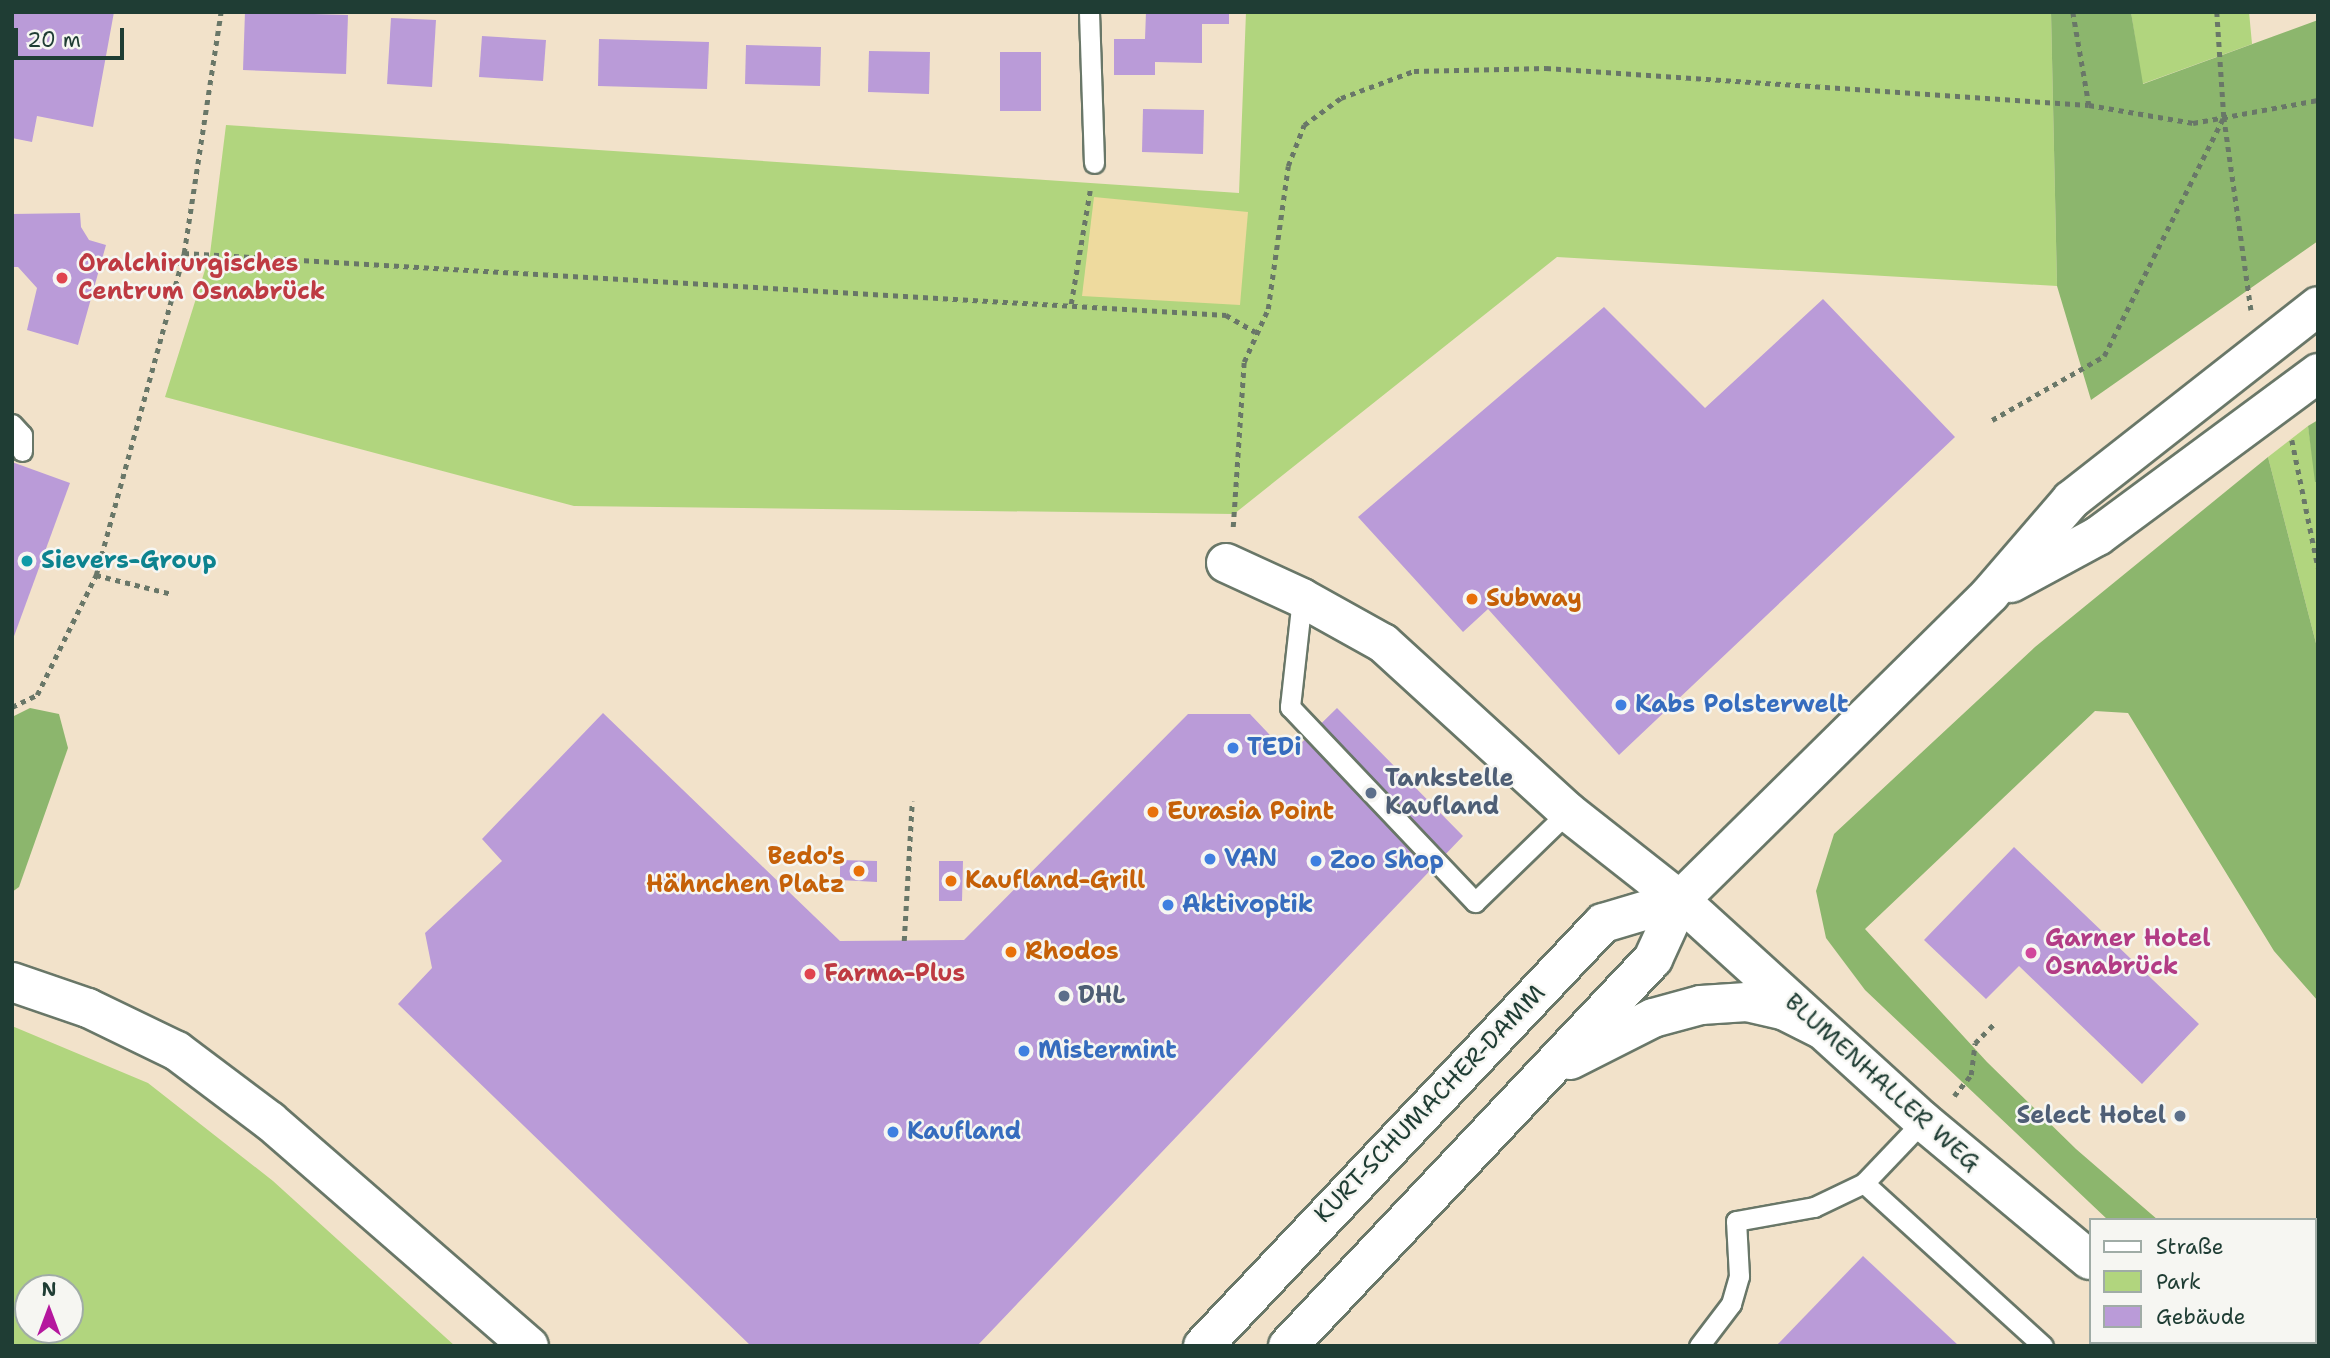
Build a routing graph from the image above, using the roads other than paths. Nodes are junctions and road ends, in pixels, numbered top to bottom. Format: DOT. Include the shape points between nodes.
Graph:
graph roads {
  1 [pos="1089,12"];
  2 [pos="1094,163"];
  3 [pos="2318,306"];
  4 [pos="2318,373"];
  5 [pos="12,424"];
  6 [pos="22,451"];
  7 [pos="1226,563"];
  8 [pos="1990,594"];
  9 [pos="1302,597"];
  10 [pos="1567,812"];
  11 [pos="1680,900"];
  12 [pos="12,982"];
  13 [pos="1821,1029"];
  14 [pos="1546,1072"];
  15 [pos="1923,1121"];
  16 [pos="1864,1183"];
  17 [pos="2088,1258"];
  18 [pos="529,1346"];
  19 [pos="1203,1346"];
  20 [pos="1288,1346"];
  21 [pos="1699,1346"];
  22 [pos="2043,1346"];
  1 -- 2 [label="lane"];
  3 -- 8 [label="main road, KURT-SCHUMACHER-DAMM" via="2256,350 2071,500"];
  4 -- 8 [label="main road, KURT-SCHUMACHER-DAMM" via="2098,536"];
  5 -- 6 [label="lane" via="22,435"];
  7 -- 9 [label="main road, BLUMENHALLER WEG"];
  8 -- 11 [label="main road, KURT-SCHUMACHER-DAMM"];
  9 -- 10 [label="main road, BLUMENHALLER WEG" via="1383,643"];
  9 -- 10 [label="lane" via="1290,706 1475,902"];
  10 -- 11 [label="main road, BLUMENHALLER WEG"];
  11 -- 13 [label="main road, BLUMENHALLER WEG"];
  11 -- 14 [label="main road, KURT-SCHUMACHER-DAMM" via="1653,959"];
  11 -- 19 [label="main road, KURT-SCHUMACHER-DAMM" via="1603,923"];
  12 -- 18 [label="main road" via="88,1009 177,1051 270,1121"];
  13 -- 14 [label="main road" via="1785,1011 1747,1002 1701,1005 1653,1018"];
  13 -- 15 [label="main road, BLUMENHALLER WEG"];
  14 -- 20 [label="main road, KURT-SCHUMACHER-DAMM"];
  15 -- 16 [label="lane"];
  15 -- 17 [label="main road, BLUMENHALLER WEG"];
  16 -- 21 [label="lane" via="1814,1207 1736,1221 1739,1276 1731,1304"];
  16 -- 22 [label="lane"];
}
